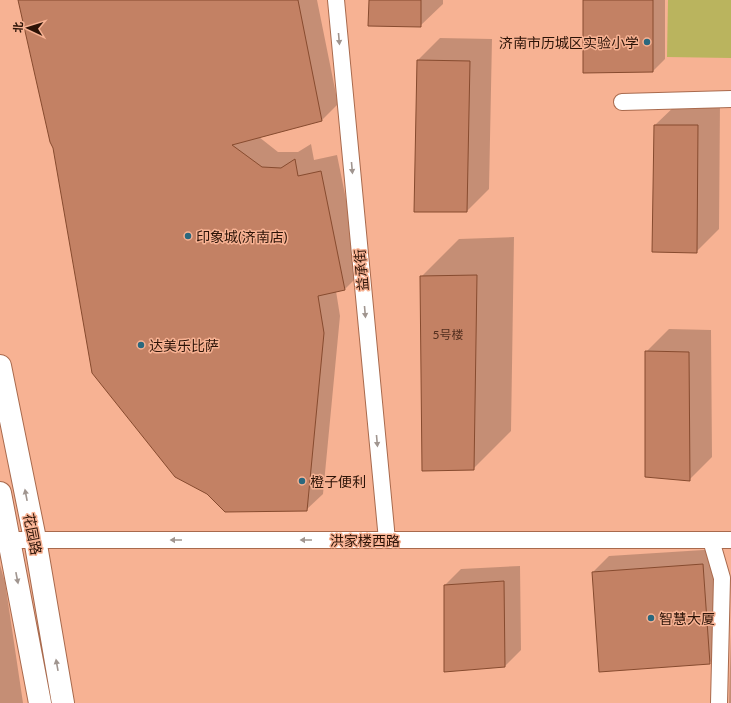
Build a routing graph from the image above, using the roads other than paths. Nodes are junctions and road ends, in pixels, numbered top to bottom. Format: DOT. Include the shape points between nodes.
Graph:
graph roads {
  1 [pos="336,0"];
  2 [pos="731,99"];
  3 [pos="622,102"];
  4 [pos="0,366"];
  5 [pos="0,493"];
  6 [pos="35,539"];
  7 [pos="5,540"];
  8 [pos="387,540"];
  9 [pos="711,540"];
  10 [pos="731,540"];
  11 [pos="40,703"];
  12 [pos="64,703"];
  13 [pos="719,703"];
  1 -- 8 [label="street, 益承街, one-way"];
  2 -- 3 [label="street"];
  6 -- 4 [label="main road, 花园路, one-way"];
  5 -- 7 [label="main road, 花园路"];
  6 -- 7 [label="street, 洪家楼西路"];
  8 -- 6 [label="street, 洪家楼西路, one-way"];
  12 -- 6 [label="main road, 花园路, one-way"];
  7 -- 11 [label="main road, 花园路, one-way"];
  8 -- 9 [label="street, 洪家楼西路"];
  9 -- 10 [label="street, 洪家楼西路"];
  9 -- 13 [label="street" via="722,578"];
}
